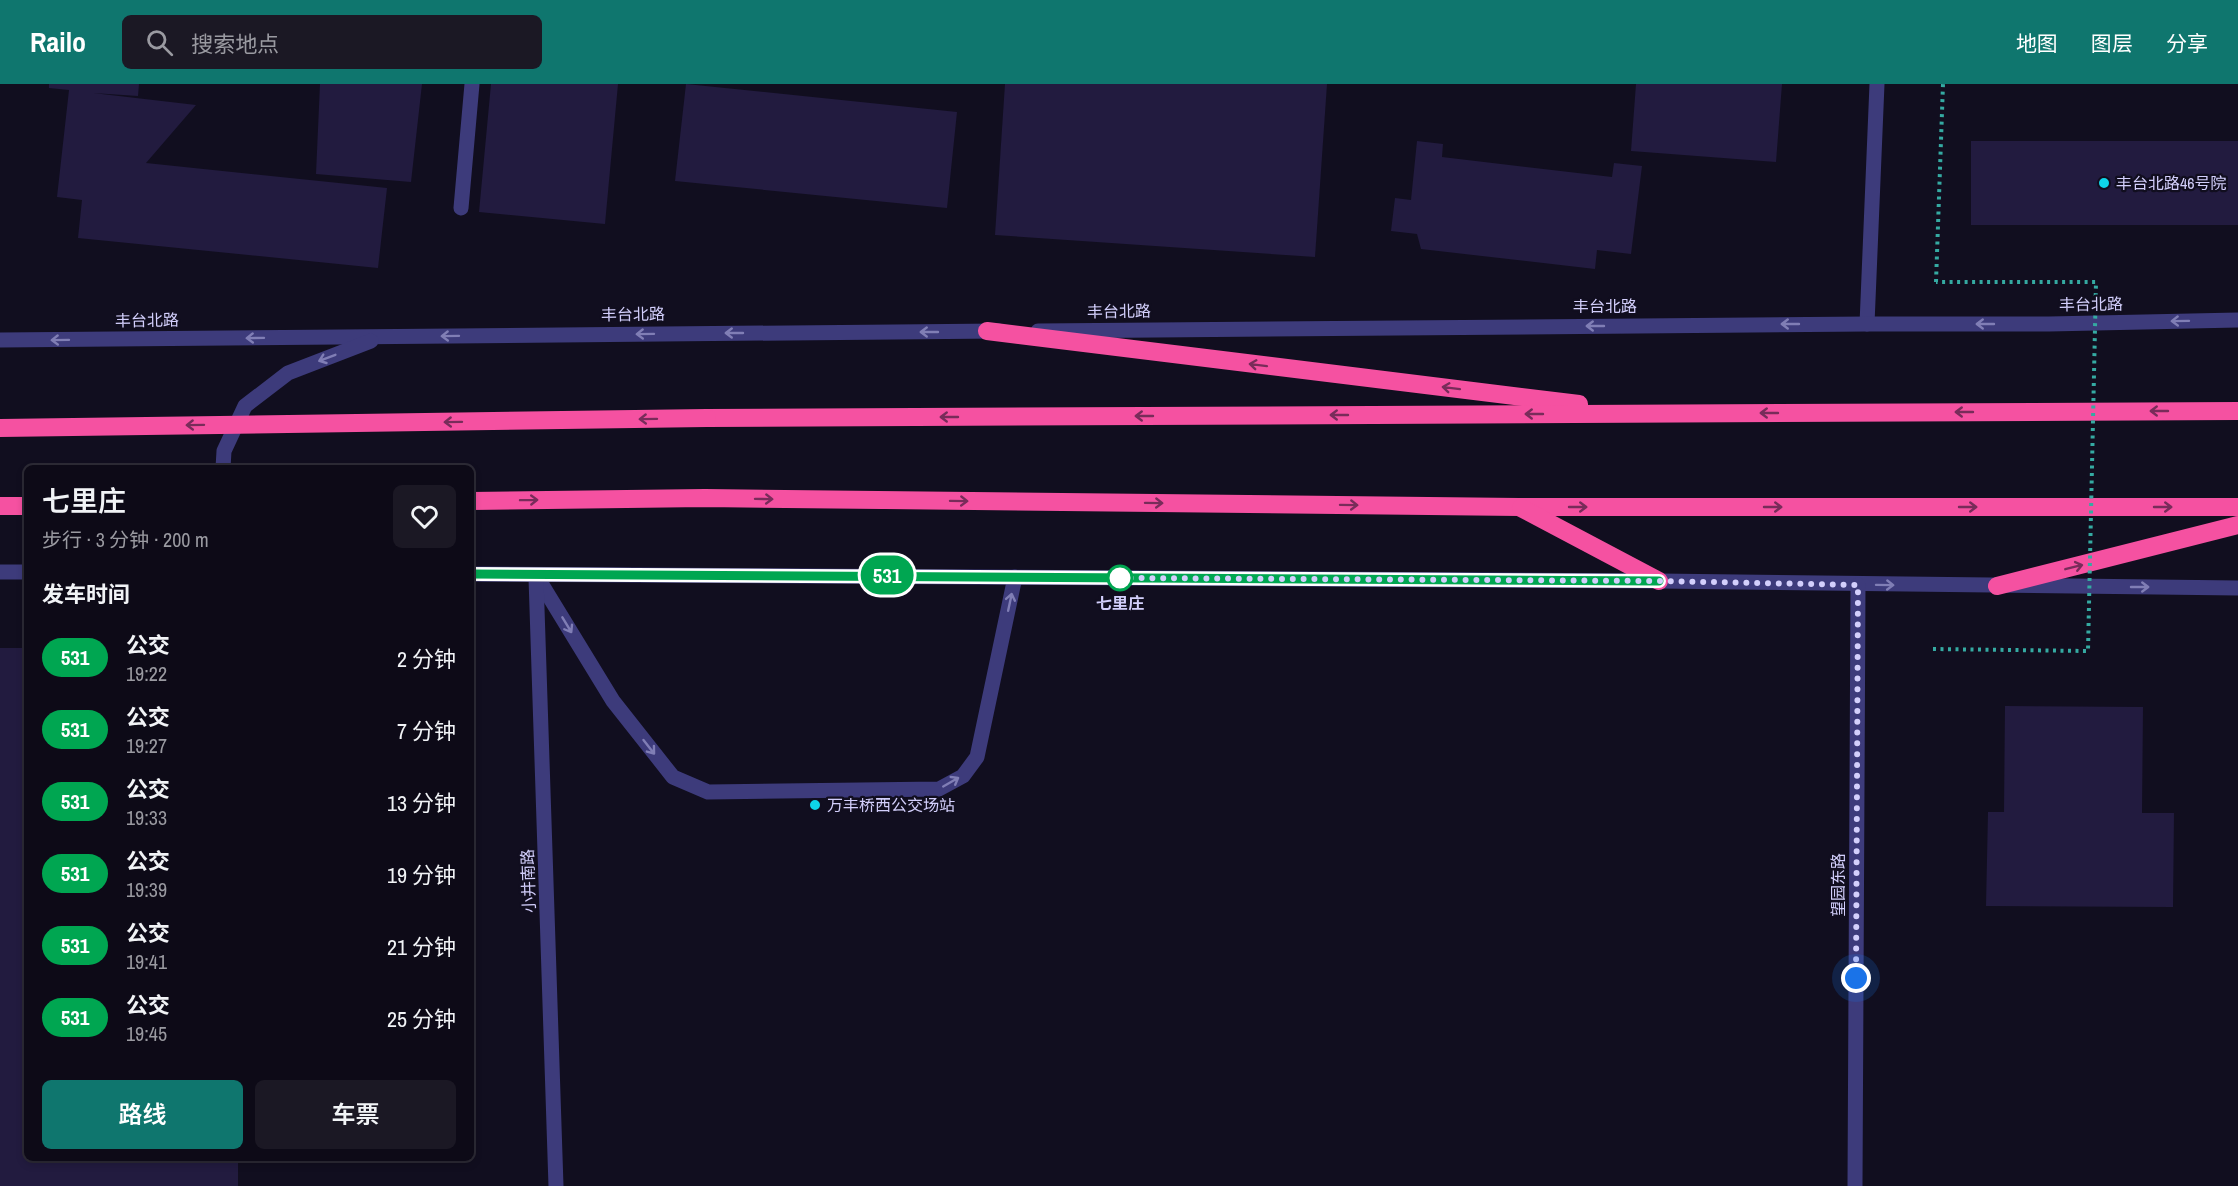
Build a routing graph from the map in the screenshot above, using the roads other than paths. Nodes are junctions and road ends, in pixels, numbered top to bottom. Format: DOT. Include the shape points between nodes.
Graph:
graph roads {
  1 [pos="472,84"];
  2 [pos="1877,84"];
  3 [pos="460,208"];
  4 [pos="2238,320"];
  5 [pos="1866,324"];
  6 [pos="987,331"];
  7 [pos="382,337"];
  8 [pos="0,340"];
  9 [pos="2238,404"];
  10 [pos="2198,411"];
  11 [pos="2238,411"];
  12 [pos="1655,414"];
  13 [pos="0,428"];
  14 [pos="223,465"];
  15 [pos="474,501"];
  16 [pos="0,506"];
  17 [pos="24,506"];
  18 [pos="1520,507"];
  19 [pos="2238,507"];
  20 [pos="2238,525"];
  21 [pos="0,572"];
  22 [pos="24,572"];
  23 [pos="474,574"];
  24 [pos="536,575"];
  25 [pos="1015,577"];
  26 [pos="1659,581"];
  27 [pos="1858,585"];
  28 [pos="1997,586"];
  29 [pos="2238,588"];
  30 [pos="556,1186"];
  31 [pos="1854,1186"];
  1 -- 3 [label="street"];
  2 -- 5 [label="street"];
  4 -- 5 [label="street, 丰台北路, one-way"];
  5 -- 6 [label="street, 丰台北路, one-way"];
  6 -- 7 [label="street, 丰台北路, one-way"];
  12 -- 6 [label="highway, one-way"];
  7 -- 8 [label="street, 丰台北路, one-way"];
  7 -- 14 [label="street, one-way" via="288,372 245,406 224,451"];
  9 -- 10 [label="highway"];
  10 -- 11 [label="highway"];
  10 -- 12 [label="highway, one-way"];
  12 -- 13 [label="highway, one-way, bridge" via="707,418"];
  15 -- 18 [label="highway, one-way" via="705,498"];
  16 -- 17 [label="highway"];
  18 -- 19 [label="highway, one-way"];
  18 -- 26 [label="highway"];
  28 -- 20 [label="highway, one-way"];
  21 -- 22 [label="street"];
  23 -- 24 [label="street"];
  24 -- 25 [label="street"];
  24 -- 25 [label="street, one-way" via="614,701 673,777 708,792 939,789 963,776 977,757"];
  24 -- 30 [label="street, 小井南路"];
  25 -- 26 [label="street"];
  26 -- 27 [label="street"];
  27 -- 28 [label="street, one-way"];
  27 -- 31 [label="street, 望园东路"];
  28 -- 29 [label="street, one-way"];
}
